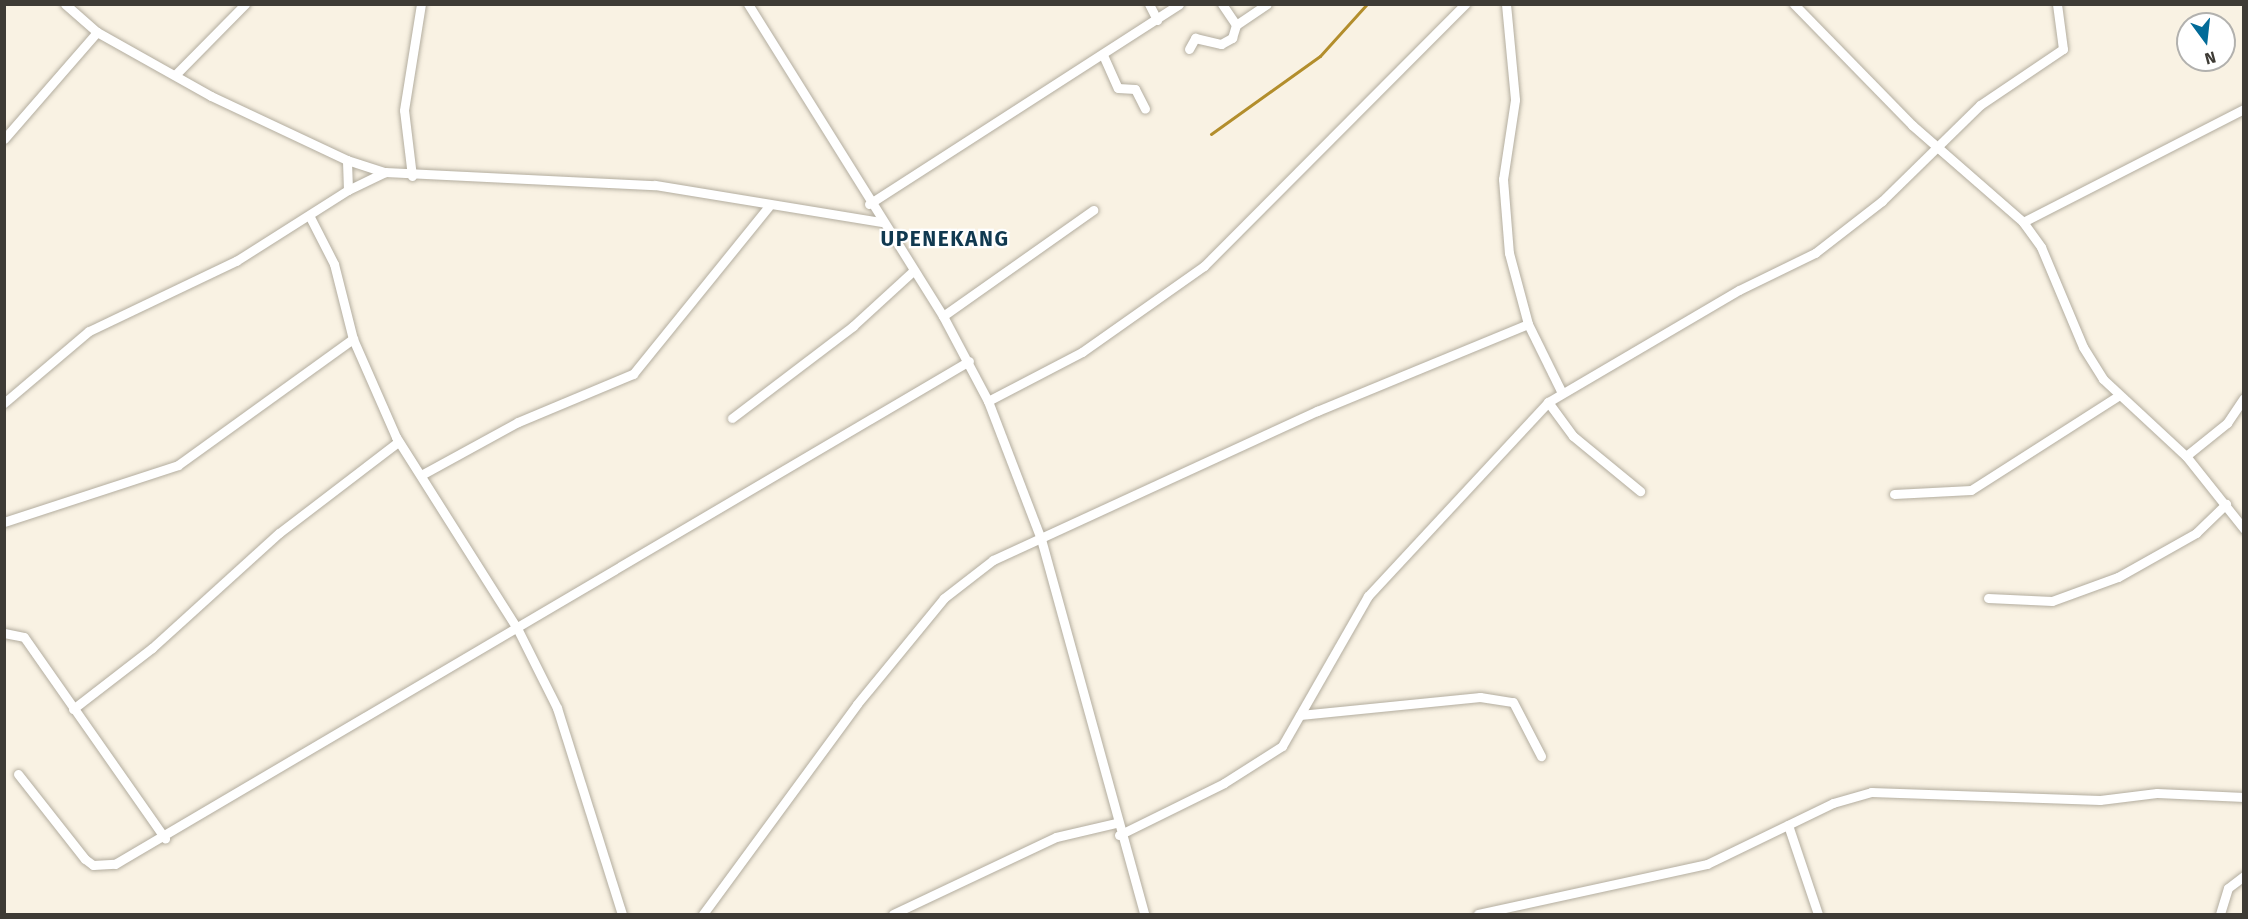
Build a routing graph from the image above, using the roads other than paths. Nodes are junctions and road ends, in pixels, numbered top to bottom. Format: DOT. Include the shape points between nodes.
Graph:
graph roads {
  1 [pos="65,4"];
  2 [pos="245,4"];
  3 [pos="421,4"];
  4 [pos="748,4"];
  5 [pos="1149,4"];
  6 [pos="1179,4"];
  7 [pos="1222,4"];
  8 [pos="1267,4"];
  9 [pos="1465,4"];
  10 [pos="1506,4"];
  11 [pos="1794,4"];
  12 [pos="2057,4"];
  13 [pos="1157,20"];
  14 [pos="1236,25"];
  15 [pos="97,32"];
  16 [pos="1189,49"];
  17 [pos="1103,55"];
  18 [pos="175,75"];
  19 [pos="1145,109"];
  20 [pos="2244,109"];
  21 [pos="4,139"];
  22 [pos="1938,148"];
  23 [pos="347,160"];
  24 [pos="386,172"];
  25 [pos="412,176"];
  26 [pos="348,190"];
  27 [pos="869,204"];
  28 [pos="768,207"];
  29 [pos="1094,210"];
  30 [pos="310,217"];
  31 [pos="882,222"];
  32 [pos="2023,222"];
  33 [pos="913,271"];
  34 [pos="943,316"];
  35 [pos="1528,324"];
  36 [pos="353,339"];
  37 [pos="969,362"];
  38 [pos="1561,392"];
  39 [pos="2118,396"];
  40 [pos="2244,398"];
  41 [pos="988,401"];
  42 [pos="4,402"];
  43 [pos="1548,402"];
  44 [pos="732,418"];
  45 [pos="398,442"];
  46 [pos="2186,456"];
  47 [pos="423,474"];
  48 [pos="1640,491"];
  49 [pos="1894,494"];
  50 [pos="2226,504"];
  51 [pos="4,522"];
  52 [pos="2242,522"];
  53 [pos="1041,539"];
  54 [pos="1988,598"];
  55 [pos="518,630"];
  56 [pos="4,633"];
  57 [pos="73,709"];
  58 [pos="1300,715"];
  59 [pos="1540,756"];
  60 [pos="18,774"];
  61 [pos="2244,797"];
  62 [pos="1116,823"];
  63 [pos="1788,825"];
  64 [pos="1119,835"];
  65 [pos="165,838"];
  66 [pos="2244,876"];
  67 [pos="622,915"];
  68 [pos="703,915"];
  69 [pos="893,915"];
  70 [pos="1144,915"];
  71 [pos="1478,915"];
  72 [pos="1818,915"];
  73 [pos="2220,915"];
  1 -- 15 [label="street"];
  2 -- 18 [label="street"];
  3 -- 25 [label="street" via="404,110"];
  4 -- 27 [label="street"];
  5 -- 13 [label="street"];
  6 -- 13 [label="street"];
  7 -- 14 [label="street"];
  8 -- 14 [label="street"];
  9 -- 41 [label="street" via="1204,266 1091,346"];
  10 -- 35 [label="street" via="1515,100 1503,179 1505,216"];
  11 -- 22 [label="street"];
  12 -- 22 [label="street" via="2063,48 1980,105"];
  13 -- 17 [label="street"];
  14 -- 16 [label="street" via="1232,38 1221,44 1196,38"];
  15 -- 18 [label="street"];
  15 -- 21 [label="street"];
  17 -- 19 [label="street" via="1118,88 1134,89"];
  17 -- 27 [label="street"];
  18 -- 23 [label="street"];
  20 -- 32 [label="street"];
  22 -- 32 [label="street"];
  22 -- 38 [label="street" via="1882,201 1815,252"];
  23 -- 24 [label="street"];
  23 -- 26 [label="street"];
  24 -- 25 [label="street"];
  24 -- 26 [label="street"];
  25 -- 28 [label="street" via="612,181"];
  26 -- 30 [label="street"];
  27 -- 31 [label="street"];
  28 -- 31 [label="street"];
  28 -- 47 [label="street" via="633,374 518,422"];
  29 -- 34 [label="street"];
  30 -- 36 [label="street" via="334,264"];
  30 -- 42 [label="street" via="236,261 89,331"];
  31 -- 33 [label="street"];
  32 -- 39 [label="street" via="2050,265 2083,347"];
  33 -- 34 [label="street"];
  33 -- 44 [label="street" via="853,326"];
  34 -- 37 [label="street"];
  35 -- 38 [label="street"];
  35 -- 53 [label="street" via="1317,411"];
  36 -- 45 [label="street"];
  36 -- 51 [label="street" via="178,465"];
  37 -- 41 [label="street"];
  37 -- 55 [label="street"];
  38 -- 43 [label="street"];
  39 -- 46 [label="street"];
  39 -- 49 [label="street" via="1971,490"];
  40 -- 46 [label="street" via="2228,423"];
  41 -- 53 [label="street"];
  43 -- 48 [label="street" via="1573,436"];
  43 -- 58 [label="street" via="1368,596"];
  45 -- 47 [label="street"];
  45 -- 57 [label="street" via="296,520 152,648"];
  46 -- 50 [label="street"];
  47 -- 55 [label="street"];
  50 -- 52 [label="street"];
  50 -- 54 [label="street" via="2196,533 2118,577 2052,601"];
  53 -- 62 [label="street"];
  53 -- 68 [label="street" via="993,560 944,598 857,704"];
  55 -- 65 [label="street"];
  55 -- 67 [label="street" via="557,708"];
  56 -- 57 [label="street" via="24,637"];
  57 -- 65 [label="street"];
  58 -- 59 [label="street" via="1480,697 1513,702"];
  58 -- 64 [label="street" via="1282,746 1224,783"];
  60 -- 65 [label="street" via="93,865 115,864"];
  61 -- 63 [label="street" via="2157,793 2100,800 1871,792"];
  62 -- 64 [label="street"];
  62 -- 69 [label="street" via="1056,837"];
  63 -- 71 [label="street" via="1707,864"];
  63 -- 72 [label="street"];
  64 -- 70 [label="street"];
  66 -- 73 [label="street" via="2228,888"];
}
